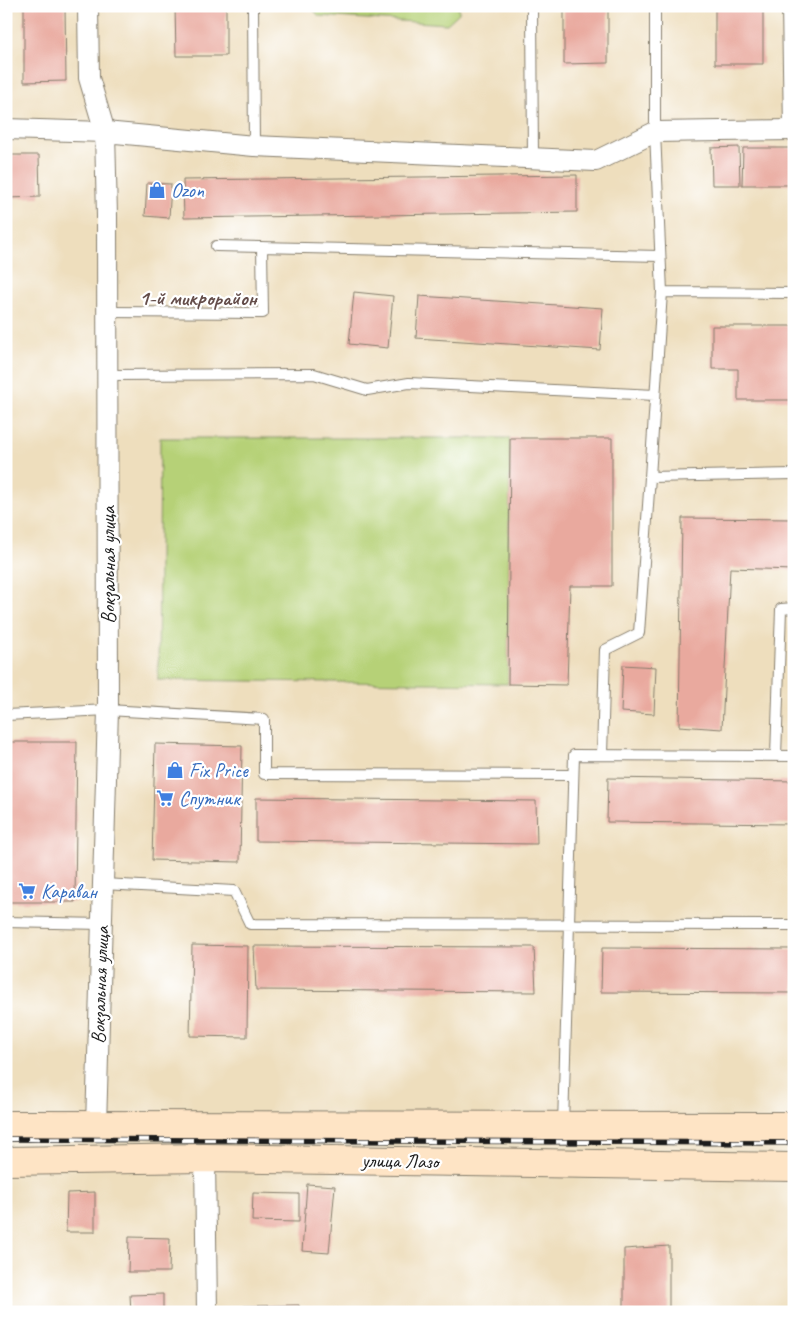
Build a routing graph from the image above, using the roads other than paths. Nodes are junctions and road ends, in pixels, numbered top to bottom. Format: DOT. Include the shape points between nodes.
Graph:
graph roads {
  1 [pos="88,6"];
  2 [pos="253,6"];
  3 [pos="532,6"];
  4 [pos="655,6"];
  5 [pos="787,6"];
  6 [pos="6,129"];
  7 [pos="791,130"];
  8 [pos="105,132"];
  9 [pos="655,132"];
  10 [pos="254,146"];
  11 [pos="533,160"];
  12 [pos="216,246"];
  13 [pos="262,247"];
  14 [pos="660,256"];
  15 [pos="662,292"];
  16 [pos="794,294"];
  17 [pos="107,312"];
  18 [pos="107,375"];
  19 [pos="655,395"];
  20 [pos="794,474"];
  21 [pos="650,477"];
  22 [pos="794,608"];
  23 [pos="108,710"];
  24 [pos="6,715"];
  25 [pos="602,755"];
  26 [pos="776,756"];
  27 [pos="794,756"];
  28 [pos="574,775"];
  29 [pos="103,884"];
  30 [pos="6,922"];
  31 [pos="102,924"];
  32 [pos="569,925"];
  33 [pos="794,926"];
  34 [pos="6,1125"];
  35 [pos="96,1126"];
  36 [pos="563,1126"];
  37 [pos="794,1126"];
  38 [pos="205,1158"];
  39 [pos="6,1161"];
  40 [pos="794,1167"];
  41 [pos="207,1312"];
  1 -- 8 [label="street, Вокзальная улица" via="89,78"];
  2 -- 10 [label="lane"];
  3 -- 11 [label="lane"];
  4 -- 9 [label="lane"];
  5 -- 7 [label="lane"];
  6 -- 8 [label="street"];
  7 -- 9 [label="street"];
  8 -- 10 [label="street"];
  8 -- 17 [label="street, Вокзальная улица"];
  9 -- 11 [label="street" via="596,161"];
  9 -- 14 [label="lane"];
  10 -- 11 [label="street"];
  12 -- 13 [label="lane"];
  13 -- 14 [label="lane"];
  13 -- 17 [label="lane" via="263,314"];
  14 -- 15 [label="lane"];
  15 -- 16 [label="lane"];
  15 -- 19 [label="lane"];
  17 -- 18 [label="street, Вокзальная улица"];
  18 -- 19 [label="lane" via="314,374 367,390 409,383"];
  18 -- 23 [label="street, Вокзальная улица"];
  19 -- 21 [label="lane"];
  20 -- 21 [label="lane"];
  21 -- 25 [label="lane" via="639,633 605,650"];
  22 -- 26 [label="lane" via="781,609"];
  23 -- 24 [label="lane"];
  23 -- 28 [label="lane" via="264,719 264,774"];
  23 -- 29 [label="street, Вокзальная улица"];
  25 -- 26 [label="lane"];
  25 -- 28 [label="lane" via="574,755"];
  26 -- 27 [label="lane"];
  28 -- 32 [label="lane"];
  29 -- 31 [label="street, Вокзальная улица"];
  29 -- 32 [label="lane" via="234,891 250,924"];
  30 -- 31 [label="lane"];
  31 -- 35 [label="street, Вокзальная улица"];
  32 -- 33 [label="lane"];
  32 -- 36 [label="lane"];
  34 -- 35 [label="main road, улица Лазо"];
  35 -- 36 [label="main road, улица Лазо"];
  36 -- 37 [label="main road, улица Лазо"];
  38 -- 39 [label="main road, улица Лазо"];
  38 -- 40 [label="main road, улица Лазо"];
  38 -- 41 [label="street"];
}
